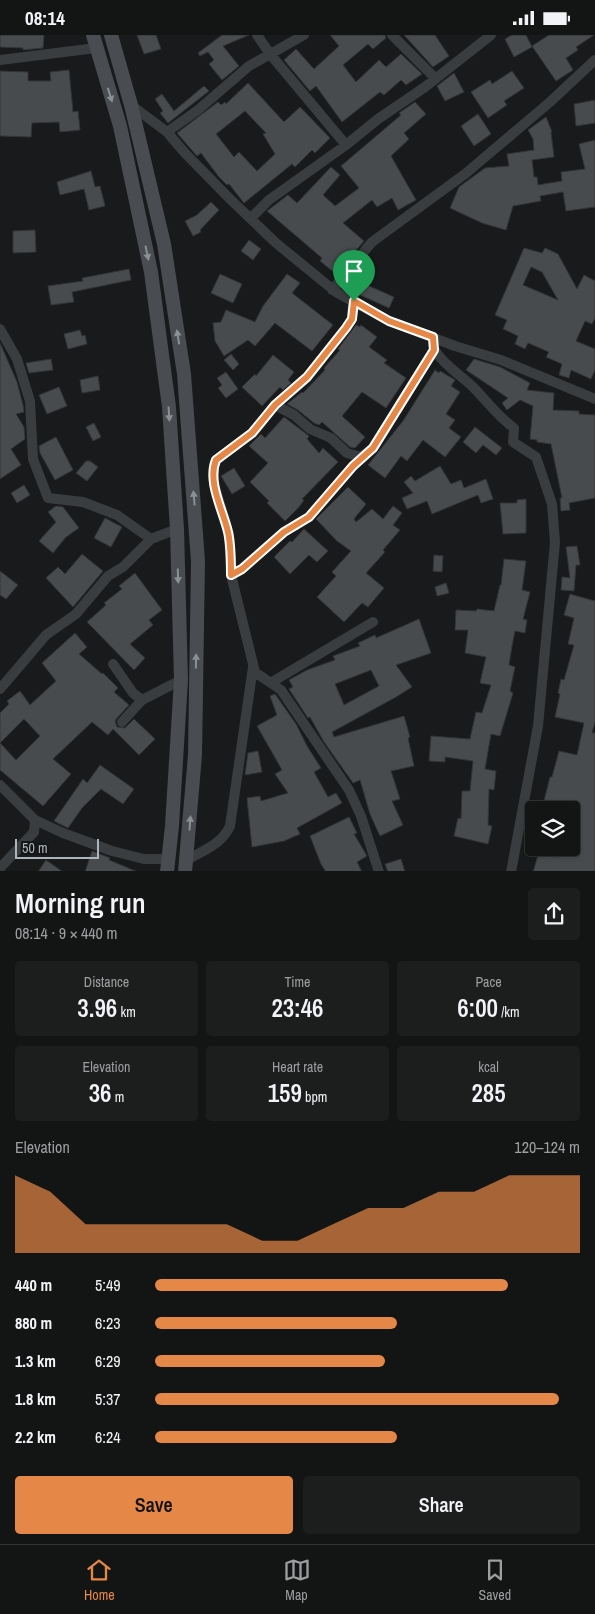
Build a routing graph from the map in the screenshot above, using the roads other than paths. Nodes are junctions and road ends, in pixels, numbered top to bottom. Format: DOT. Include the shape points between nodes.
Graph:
graph roads {
  1 [pos="112,35"];
  2 [pos="257,35"];
  3 [pos="304,35"];
  4 [pos="392,35"];
  5 [pos="491,35"];
  6 [pos="95,41"];
  7 [pos="270,54"];
  8 [pos="0,60"];
  9 [pos="595,60"];
  10 [pos="435,78"];
  11 [pos="131,105"];
  12 [pos="167,132"];
  13 [pos="346,145"];
  14 [pos="252,217"];
  15 [pos="332,290"];
  16 [pos="354,301"];
  17 [pos="0,329"];
  18 [pos="433,337"];
  19 [pos="434,350"];
  20 [pos="595,399"];
  21 [pos="275,405"];
  22 [pos="362,457"];
  23 [pos="177,529"];
  24 [pos="151,539"];
  25 [pos="231,575"];
  26 [pos="373,622"];
  27 [pos="113,664"];
  28 [pos="253,667"];
  29 [pos="181,680"];
  30 [pos="272,682"];
  31 [pos="0,689"];
  32 [pos="142,700"];
  33 [pos="122,722"];
  34 [pos="0,785"];
  35 [pos="34,821"];
  36 [pos="168,865"];
  37 [pos="186,866"];
  38 [pos="0,868"];
  39 [pos="379,871"];
  40 [pos="511,871"];
  1 -- 11 [label="main road"];
  2 -- 7 [label="street"];
  3 -- 7 [label="street"];
  4 -- 10 [label="street"];
  5 -- 10 [label="street"];
  6 -- 8 [label="street"];
  6 -- 23 [label="main road, one-way" via="120,126 151,272 169,407"];
  7 -- 12 [label="street" via="249,66"];
  7 -- 13 [label="street"];
  9 -- 15 [label="street" via="466,174 372,242"];
  10 -- 13 [label="street"];
  11 -- 12 [label="street"];
  37 -- 11 [label="main road, one-way" via="195,755 197,540 182,365 164,244"];
  12 -- 14 [label="street" via="199,168"];
  13 -- 14 [label="street" via="269,200"];
  14 -- 15 [label="street" via="276,243"];
  15 -- 16 [label="street"];
  16 -- 18 [label="street" via="389,321"];
  16 -- 21 [label="street" via="352,319 346,328 307,377"];
  17 -- 24 [label="street" via="17,359 30,401 33,459 48,498 83,502 117,515"];
  18 -- 19 [label="street"];
  18 -- 20 [label="street" via="501,359"];
  19 -- 22 [label="street" via="373,448"];
  19 -- 40 [label="street" via="503,421 514,428 513,442 536,457 552,504 555,542 538,726"];
  21 -- 22 [label="street" via="310,429 332,438 347,453"];
  21 -- 25 [label="street" via="252,433 216,460 214,467 214,484 229,534"];
  22 -- 25 [label="street" via="309,517 284,532"];
  23 -- 24 [label="street"];
  23 -- 29 [label="main road, one-way"];
  24 -- 31 [label="street" via="108,577 76,614 46,635"];
  25 -- 28 [label="street"];
  26 -- 30 [label="street"];
  27 -- 32 [label="street" via="133,693"];
  28 -- 30 [label="street" via="260,676"];
  28 -- 37 [label="street" via="230,826 220,842"];
  29 -- 32 [label="street"];
  29 -- 36 [label="main road"];
  30 -- 39 [label="street" via="284,693 349,790"];
  32 -- 33 [label="street"];
  34 -- 35 [label="street"];
  35 -- 36 [label="street" via="112,851"];
  35 -- 38 [label="street" via="34,832"];
}
